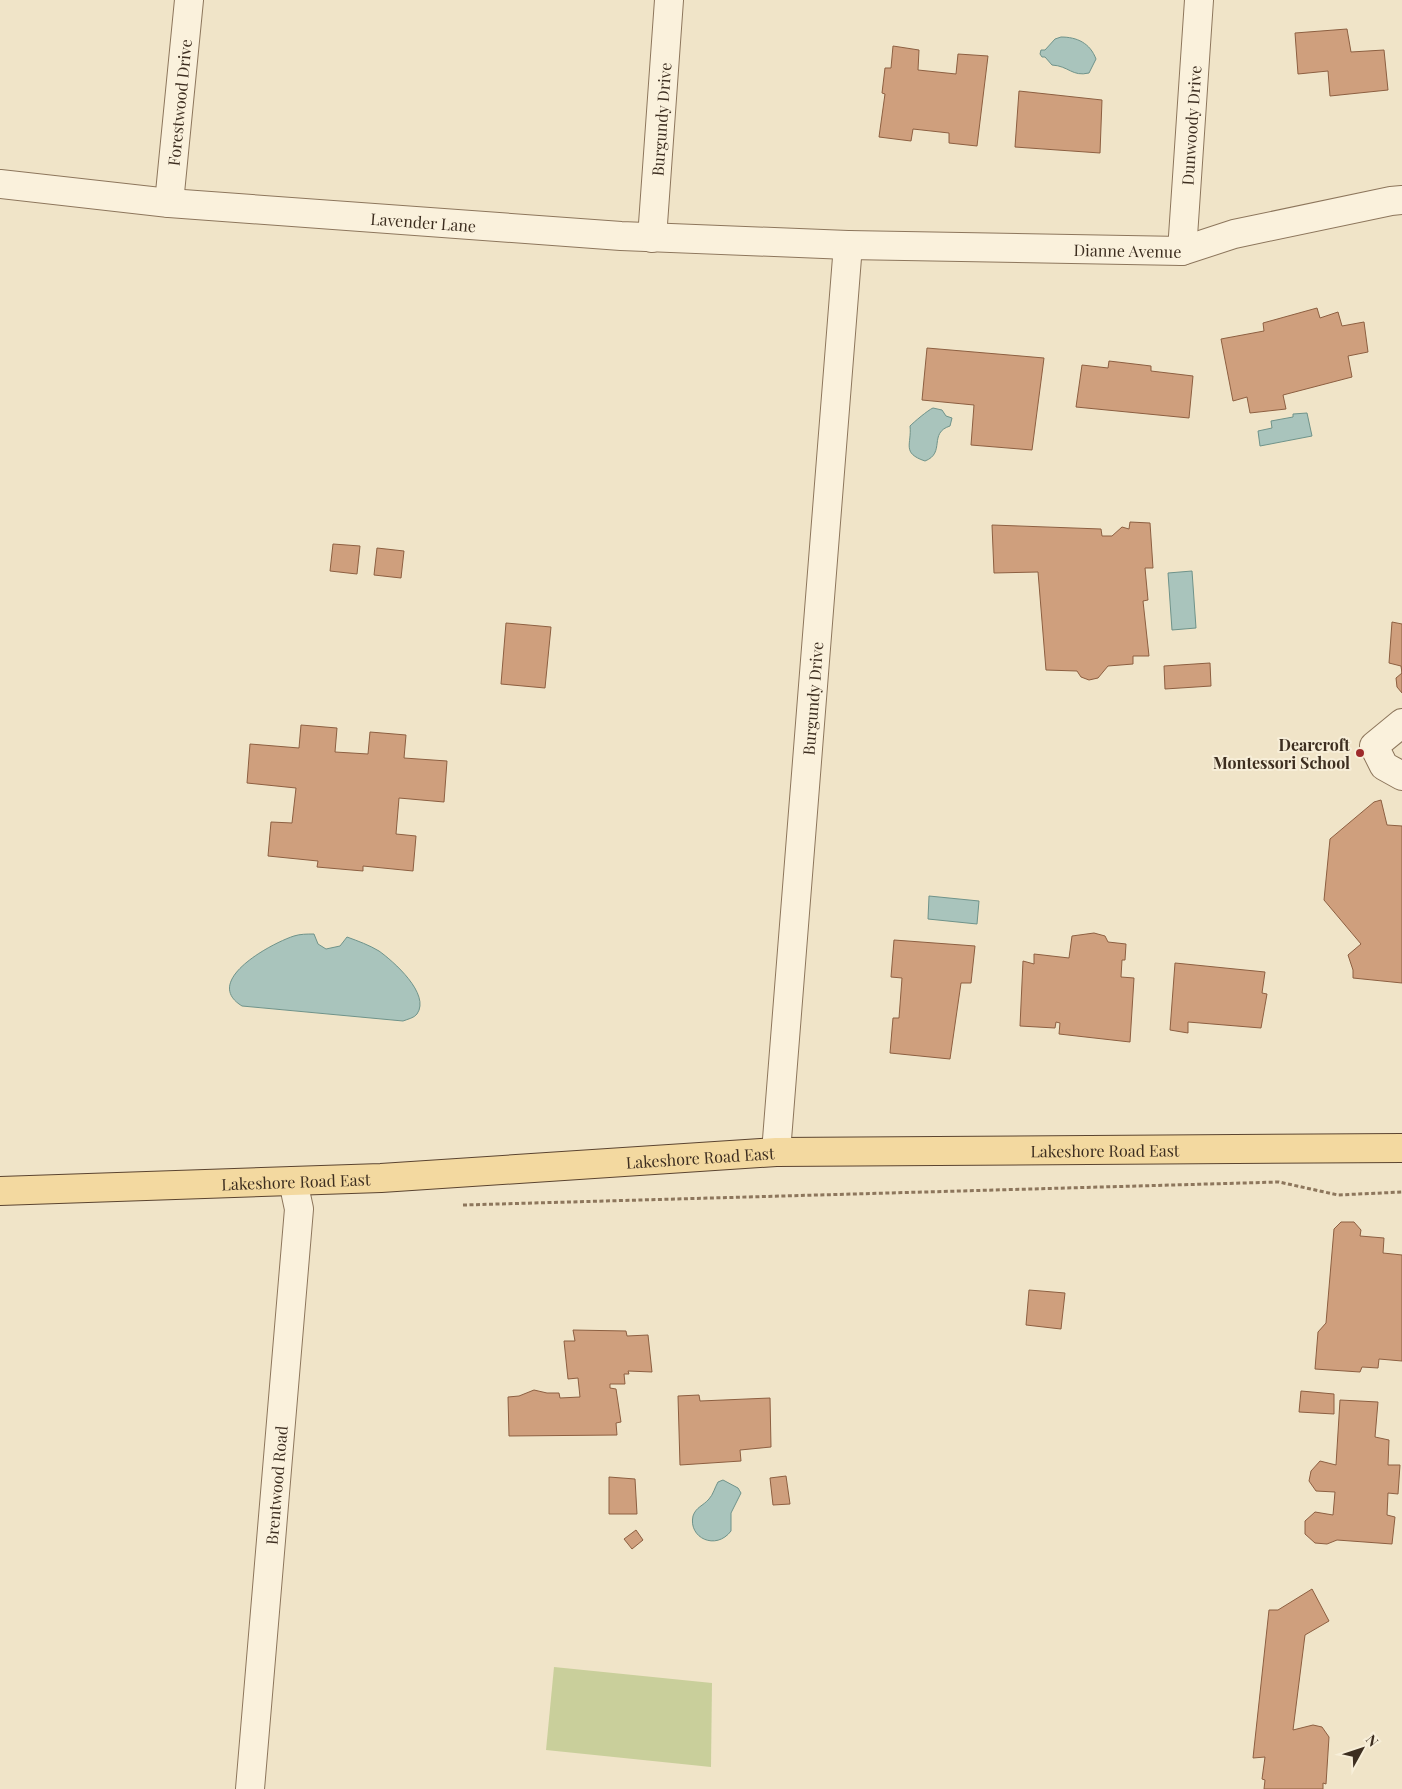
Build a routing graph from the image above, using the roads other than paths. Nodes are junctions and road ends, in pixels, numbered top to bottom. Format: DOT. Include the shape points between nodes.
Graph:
graph roads {
  1 [pos="189,0"];
  2 [pos="669,0"];
  3 [pos="1200,0"];
  4 [pos="0,184"];
  5 [pos="1402,200"];
  6 [pos="169,203"];
  7 [pos="652,238"];
  8 [pos="848,245"];
  9 [pos="1182,250"];
  10 [pos="1402,723"];
  11 [pos="1402,776"];
  12 [pos="1402,1148"];
  13 [pos="776,1152"];
  14 [pos="293,1180"];
  15 [pos="0,1191"];
  16 [pos="250,1789"];
  1 -- 6 [label="street, Forestwood Drive"];
  2 -- 7 [label="street, Burgundy Drive"];
  3 -- 9 [label="street, Dunwoody Drive"];
  4 -- 6 [label="street, Lavender Lane"];
  5 -- 9 [label="street, Dianne Avenue" via="1234,234"];
  6 -- 7 [label="street, Lavender Lane"];
  7 -- 8 [label="street, Lavender Lane"];
  8 -- 9 [label="street, Dianne Avenue"];
  8 -- 13 [label="street, Burgundy Drive"];
  10 -- 11 [label="street" via="1374,746 1384,766"];
  12 -- 13 [label="main road, Lakeshore Road East"];
  13 -- 14 [label="main road, Lakeshore Road East" via="381,1178"];
  14 -- 15 [label="main road, Lakeshore Road East"];
  14 -- 16 [label="street, Brentwood Road" via="299,1209"];
}
